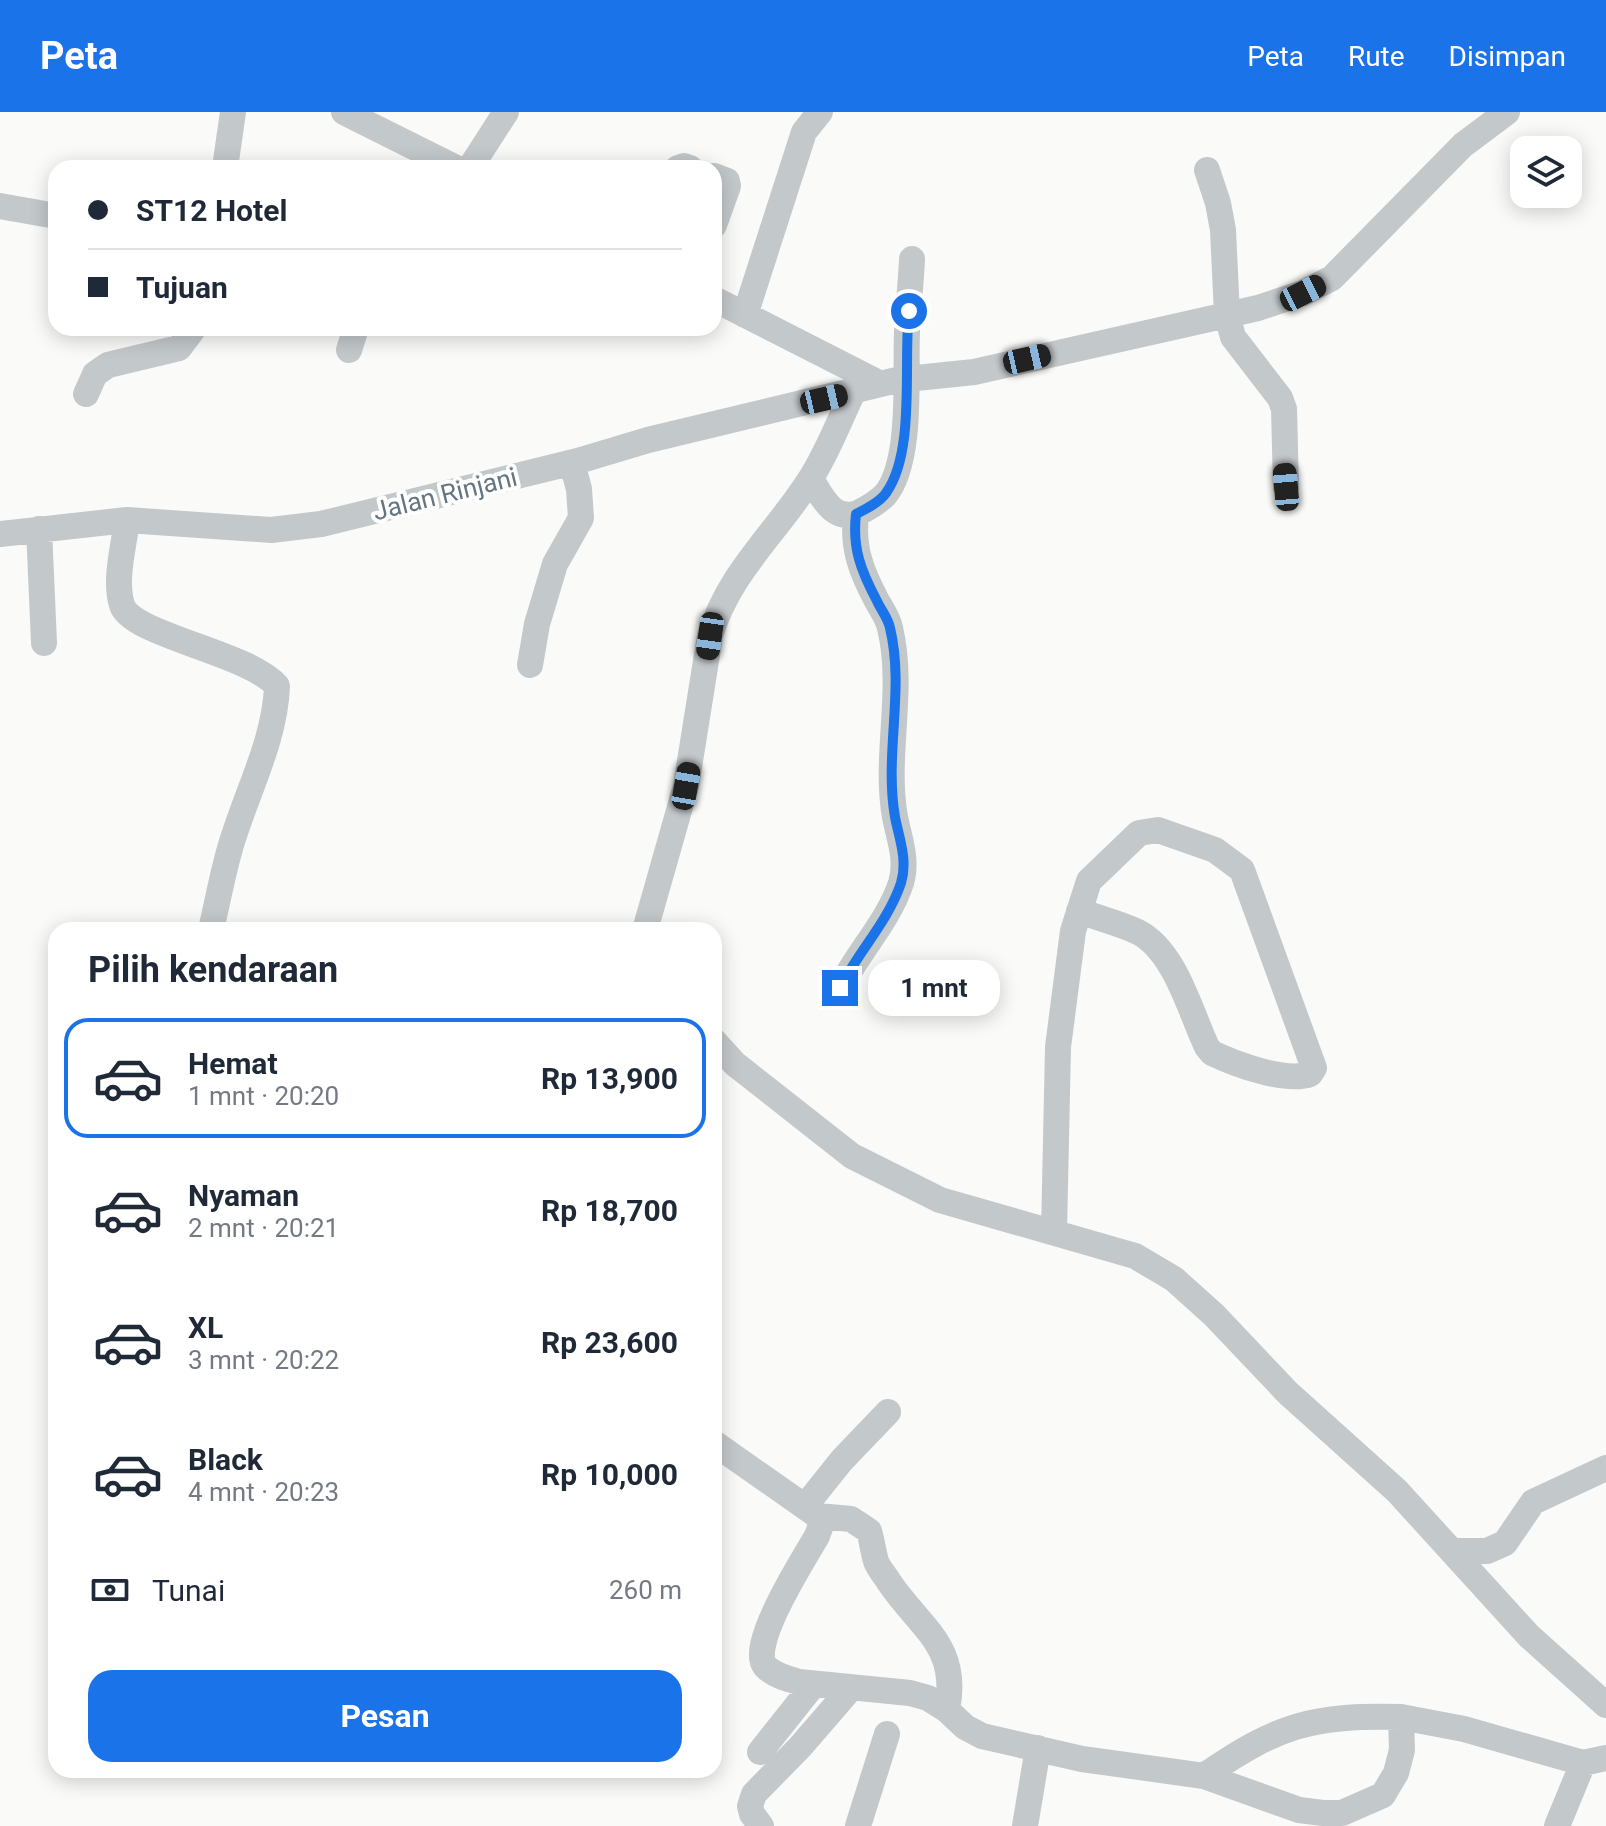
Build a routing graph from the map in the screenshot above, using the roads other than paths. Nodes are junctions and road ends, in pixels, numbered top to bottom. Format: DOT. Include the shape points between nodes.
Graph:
graph roads {
  1 [pos="233,112"];
  2 [pos="344,112"];
  3 [pos="506,112"];
  4 [pos="820,112"];
  5 [pos="1507,112"];
  6 [pos="408,157"];
  7 [pos="226,160"];
  8 [pos="475,160"];
  9 [pos="1207,170"];
  10 [pos="722,179"];
  11 [pos="722,203"];
  12 [pos="0,206"];
  13 [pos="48,215"];
  14 [pos="912,259"];
  15 [pos="722,303"];
  16 [pos="745,315"];
  17 [pos="1227,315"];
  18 [pos="188,336"];
  19 [pos="908,378"];
  20 [pos="881,384"];
  21 [pos="853,392"];
  22 [pos="86,394"];
  23 [pos="572,463"];
  24 [pos="811,479"];
  25 [pos="1286,487"];
  26 [pos="856,514"];
  27 [pos="127,520"];
  28 [pos="39,529"];
  29 [pos="0,534"];
  30 [pos="44,643"];
  31 [pos="530,665"];
  32 [pos="1079,911"];
  33 [pos="213,922"];
  34 [pos="647,922"];
  35 [pos="840,988"];
  36 [pos="722,1050"];
  37 [pos="1054,1232"];
  38 [pos="888,1412"];
  39 [pos="722,1448"];
  40 [pos="1606,1468"];
  41 [pos="812,1510"];
  42 [pos="1452,1551"];
  43 [pos="814,1684"];
  44 [pos="851,1688"];
  45 [pos="1606,1705"];
  46 [pos="947,1710"];
  47 [pos="1401,1717"];
  48 [pos="887,1734"];
  49 [pos="1038,1748"];
  50 [pos="760,1752"];
  51 [pos="1594,1761"];
  52 [pos="1204,1776"];
  53 [pos="761,1826"];
  54 [pos="858,1826"];
  55 [pos="1025,1826"];
  56 [pos="1557,1826"];
  1 -- 7 [label="street"];
  2 -- 6 [label="street"];
  3 -- 8 [label="street"];
  4 -- 16 [label="street" via="804,132"];
  5 -- 17 [label="street, Jalan Rinjani" via="1463,145 1332,278 1279,302"];
  9 -- 17 [label="street" via="1223,230"];
  10 -- 11 [label="street" via="728,186"];
  12 -- 13 [label="street"];
  14 -- 19 [label="street"];
  15 -- 16 [label="street"];
  16 -- 20 [label="street"];
  17 -- 19 [label="street, Jalan Rinjani" via="974,372"];
  17 -- 25 [label="street" via="1233,337 1284,409"];
  18 -- 22 [label="street" via="179,348 108,365 95,374"];
  19 -- 20 [label="street, Jalan Rinjani"];
  19 -- 26 [label="street" via="896,471 886,494"];
  20 -- 21 [label="street, Jalan Rinjani"];
  21 -- 23 [label="street, Jalan Rinjani"];
  21 -- 24 [label="street"];
  23 -- 27 [label="street, Jalan Rinjani" via="292,528"];
  23 -- 31 [label="street" via="581,518 555,564"];
  24 -- 26 [label="street" via="826,505 839,514"];
  24 -- 34 [label="street" via="737,575 717,614 686,786"];
  26 -- 35 [label="street" via="856,554 893,642 891,785 904,859 901,882 883,919"];
  27 -- 28 [label="street, Jalan Rinjani"];
  27 -- 33 [label="street" via="120,578 125,612 145,626 245,663 277,686"];
  28 -- 29 [label="street, Jalan Rinjani"];
  28 -- 30 [label="street"];
  32 -- 32 [label="street" via="1089,881 1139,833 1158,830 1215,850 1242,870 1310,1052 1310,1074 1278,1075 1212,1053 1166,956 1154,943"];
  32 -- 37 [label="street" via="1058,1047"];
  36 -- 37 [label="street" via="852,1156 940,1200"];
  37 -- 42 [label="street" via="1135,1256 1174,1279 1288,1393 1397,1491"];
  38 -- 41 [label="street" via="842,1460"];
  39 -- 41 [label="street"];
  40 -- 42 [label="street" via="1533,1502 1505,1543 1487,1551"];
  41 -- 43 [label="street" via="821,1525 778,1604 761,1658 784,1678"];
  41 -- 46 [label="street" via="851,1519 869,1531 876,1562 942,1648 951,1692"];
  42 -- 45 [label="street" via="1529,1636"];
  43 -- 44 [label="street"];
  43 -- 50 [label="street"];
  44 -- 46 [label="street" via="910,1693"];
  44 -- 53 [label="street" via="754,1794 750,1806"];
  46 -- 49 [label="street" via="982,1736"];
  47 -- 51 [label="street"];
  47 -- 52 [label="street" via="1356,1716 1281,1730"];
  47 -- 52 [label="street" via="1402,1750 1383,1795 1342,1813 1299,1810"];
  48 -- 54 [label="street"];
  49 -- 52 [label="street"];
  49 -- 55 [label="street"];
  51 -- 56 [label="street"];
}
